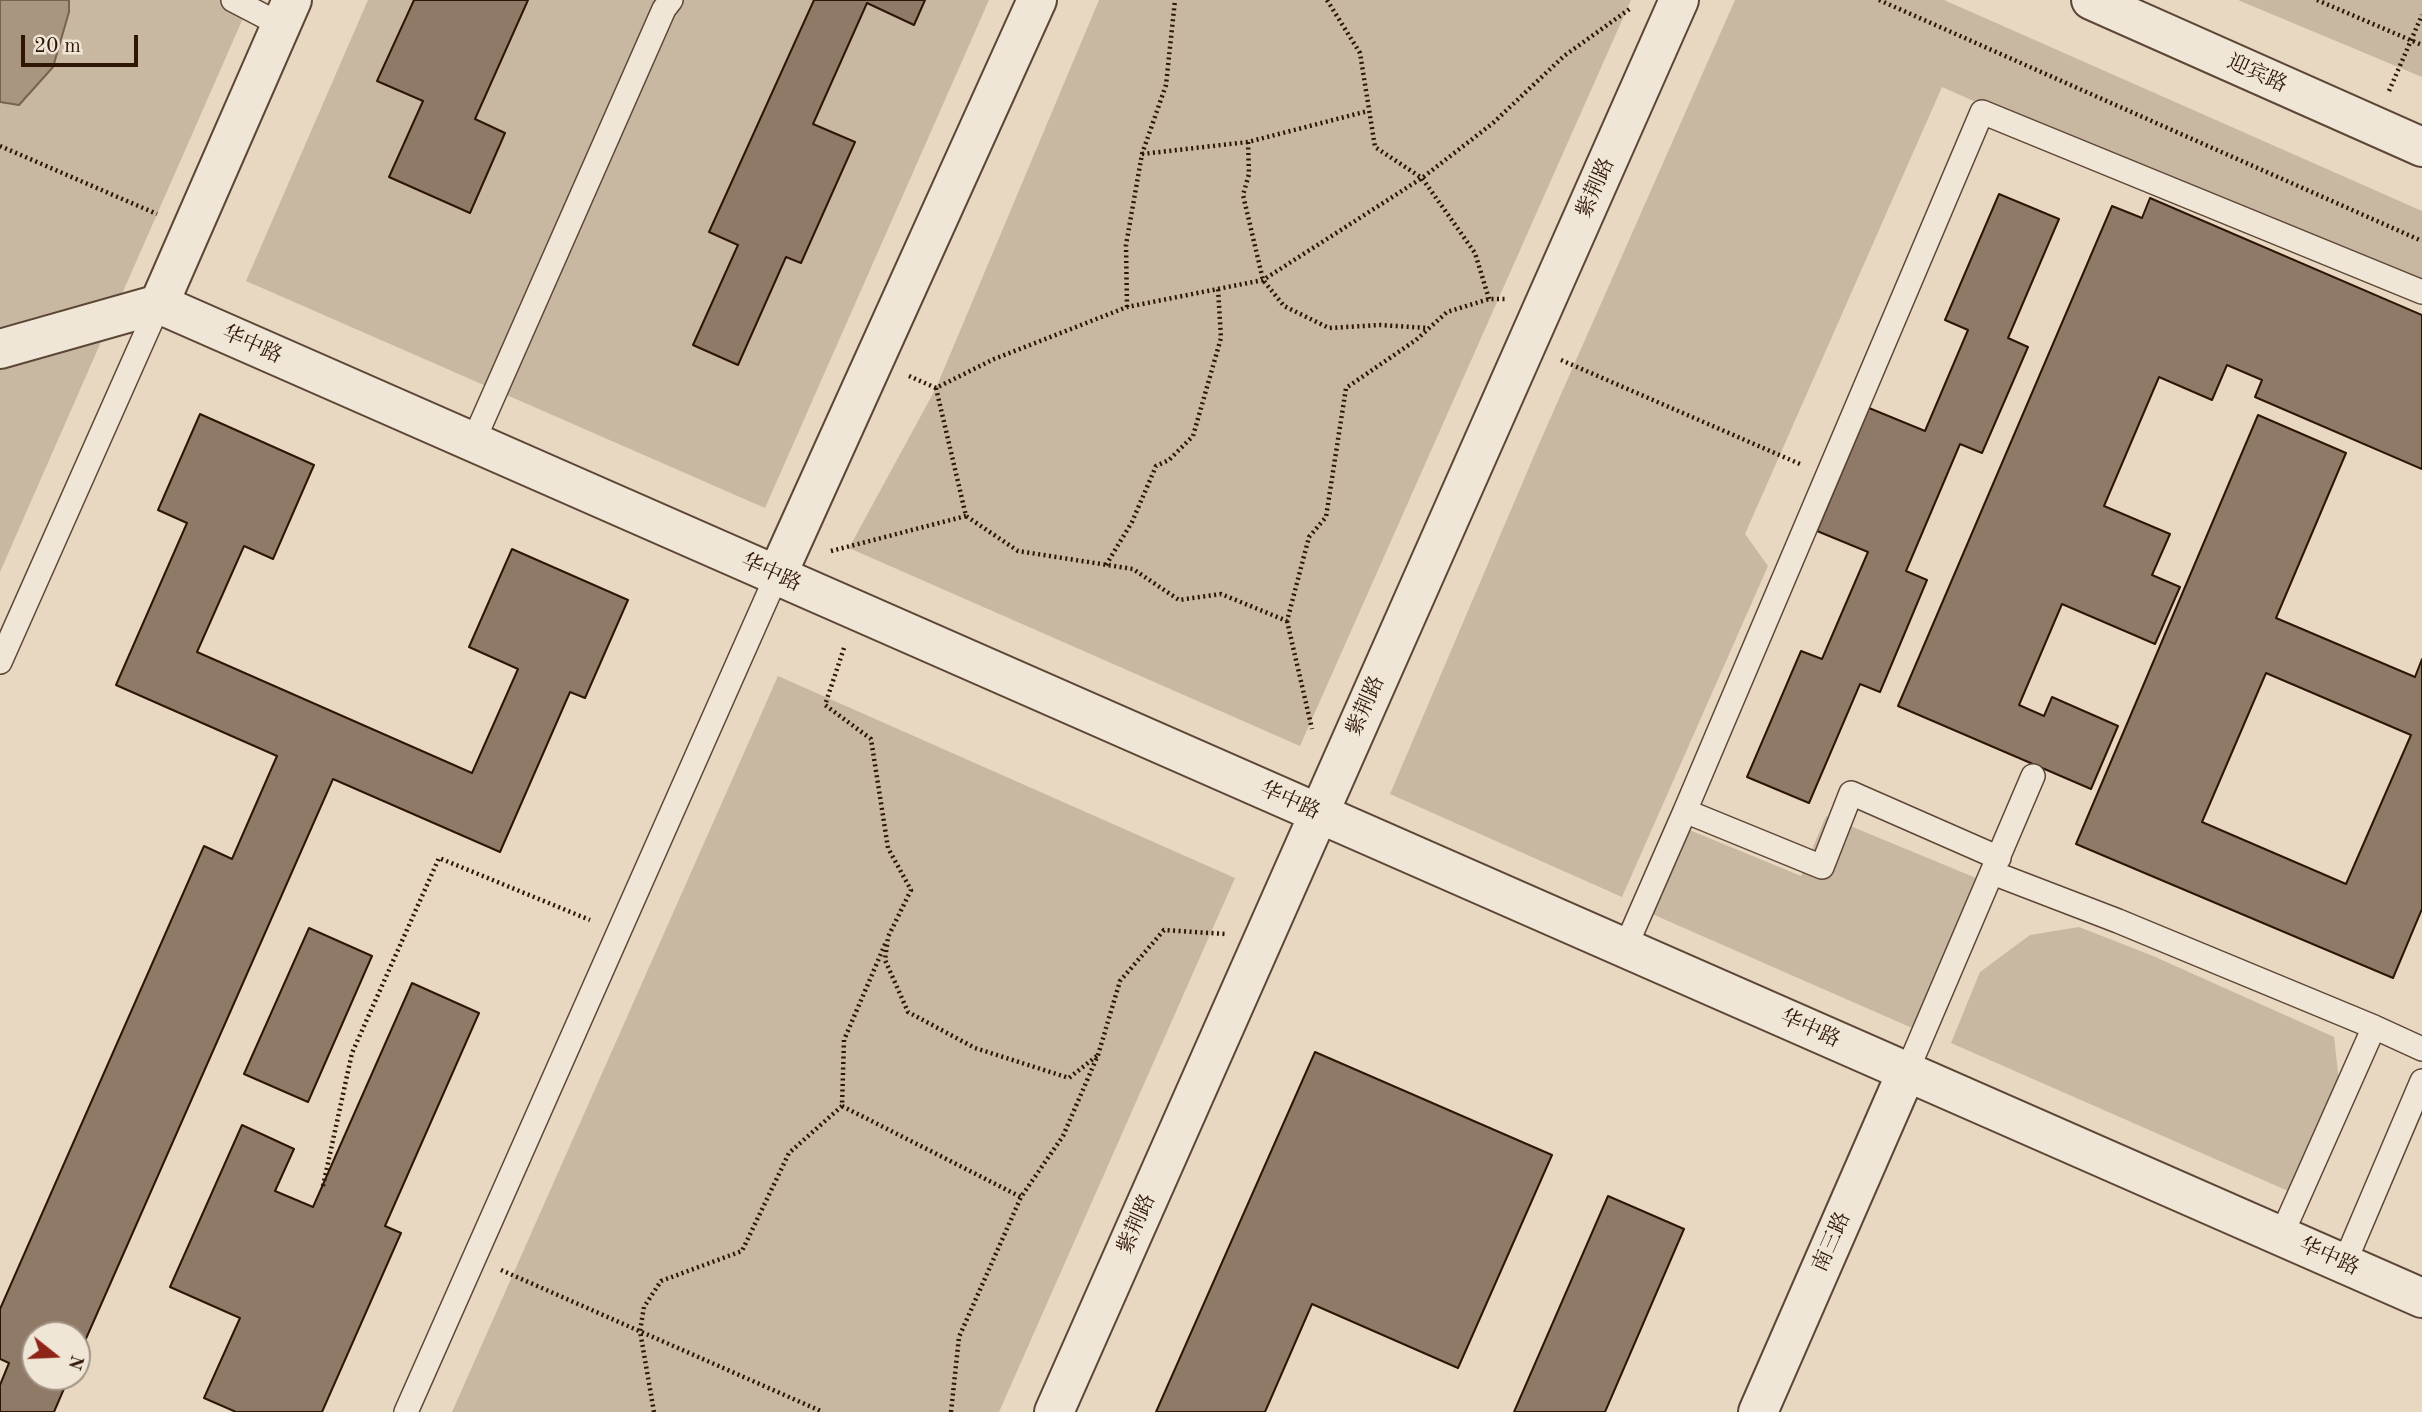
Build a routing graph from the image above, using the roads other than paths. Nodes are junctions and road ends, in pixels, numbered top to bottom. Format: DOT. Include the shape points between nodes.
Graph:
graph roads {
  1 [pos="233,0"];
  2 [pos="671,0"];
  3 [pos="1037,0"];
  4 [pos="1679,0"];
  5 [pos="2091,0"];
  6 [pos="287,12"];
  7 [pos="2422,147"];
  8 [pos="2422,292"];
  9 [pos="159,304"];
  10 [pos="0,349"];
  11 [pos="473,442"];
  12 [pos="780,569"];
  13 [pos="0,662"];
  14 [pos="2033,776"];
  15 [pos="1323,804"];
  16 [pos="1685,811"];
  17 [pos="1996,865"];
  18 [pos="1625,948"];
  19 [pos="2374,1027"];
  20 [pos="2422,1049"];
  21 [pos="1907,1071"];
  22 [pos="2422,1081"];
  23 [pos="2281,1236"];
  24 [pos="2344,1264"];
  25 [pos="2422,1298"];
  26 [pos="406,1412"];
  27 [pos="1054,1412"];
  28 [pos="1758,1412"];
  1 -- 6 [label="lane"];
  2 -- 11 [label="lane"];
  3 -- 12 [label="street"];
  4 -- 15 [label="street, 紫荆路"];
  5 -- 7 [label="street, 迎宾路"];
  6 -- 9 [label="street"];
  8 -- 16 [label="lane" via="1982,112"];
  9 -- 10 [label="street"];
  9 -- 11 [label="street, 华中路"];
  9 -- 13 [label="lane"];
  11 -- 12 [label="street, 华中路"];
  12 -- 15 [label="street, 华中路" via="857,611"];
  12 -- 26 [label="lane"];
  14 -- 17 [label="lane"];
  15 -- 18 [label="street, 华中路"];
  15 -- 27 [label="street, 紫荆路"];
  16 -- 17 [label="lane" via="1822,867 1851,793"];
  16 -- 18 [label="lane"];
  17 -- 19 [label="lane"];
  17 -- 21 [label="lane"];
  18 -- 21 [label="street, 华中路"];
  19 -- 20 [label="lane"];
  19 -- 23 [label="lane"];
  21 -- 23 [label="street, 华中路"];
  21 -- 28 [label="street, 南三路"];
  22 -- 24 [label="lane"];
  23 -- 24 [label="street, 华中路"];
  24 -- 25 [label="street, 华中路"];
}
